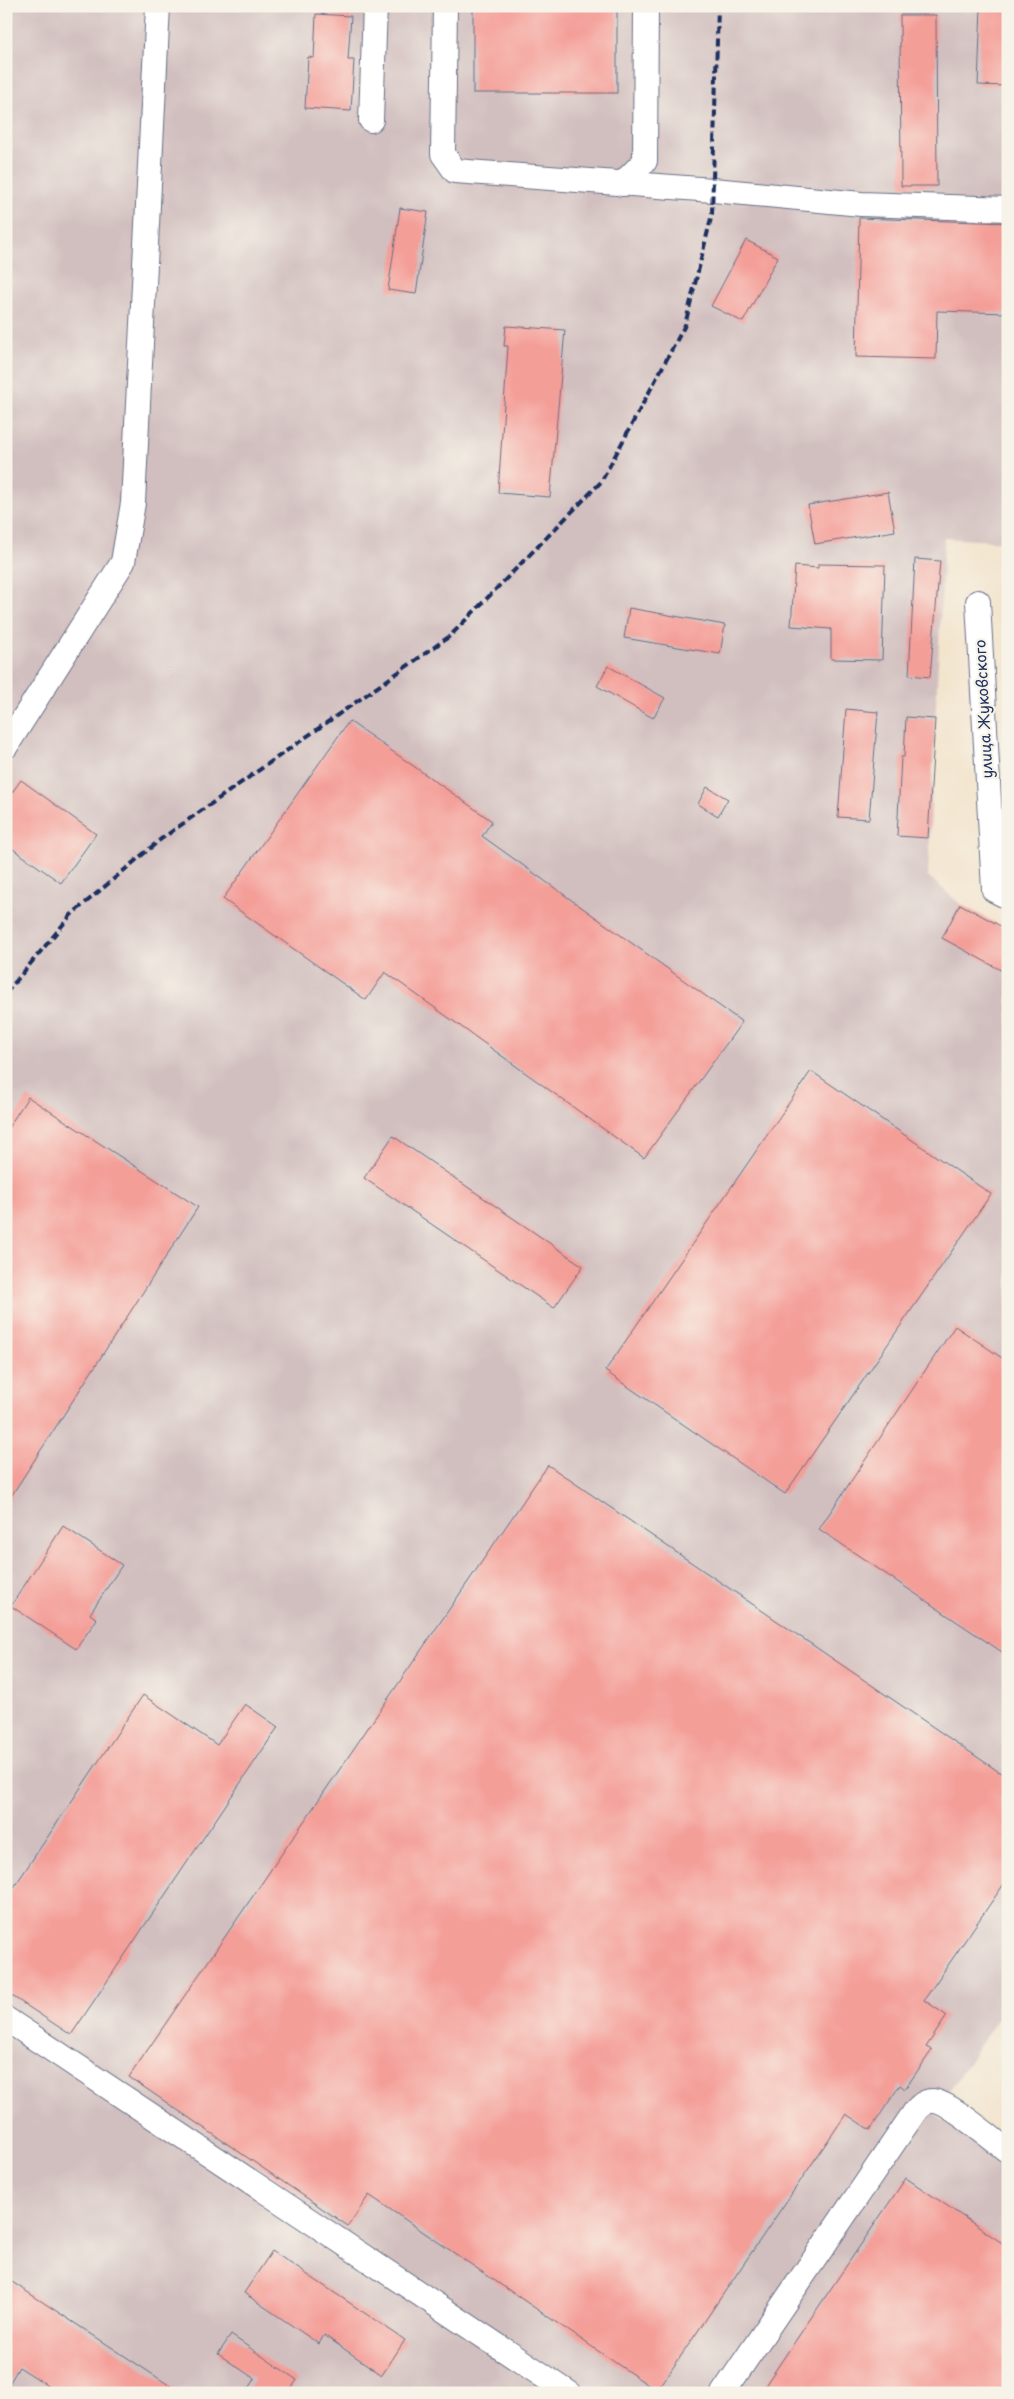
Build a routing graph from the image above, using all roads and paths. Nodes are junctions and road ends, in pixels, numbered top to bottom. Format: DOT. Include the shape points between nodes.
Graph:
graph roads {
  1 [pos="158,6"];
  2 [pos="375,6"];
  3 [pos="445,6"];
  4 [pos="646,6"];
  5 [pos="370,120"];
  6 [pos="622,184"];
  7 [pos="1008,209"];
  8 [pos="978,602"];
  9 [pos="6,746"];
  10 [pos="1008,897"];
  11 [pos="6,2019"];
  12 [pos="1008,2151"];
  13 [pos="569,2393"];
  14 [pos="723,2393"];
  1 -- 9 [label="street" via="133,503 123,562"];
  2 -- 5 [label="street"];
  3 -- 6 [label="street" via="443,154 455,171"];
  4 -- 6 [label="street" via="645,162"];
  6 -- 7 [label="street" via="861,204"];
  8 -- 10 [label="street, улица Жуковского" via="994,890"];
  11 -- 13 [label="street"];
  12 -- 14 [label="street" via="952,2109 934,2100 924,2102"];
}
